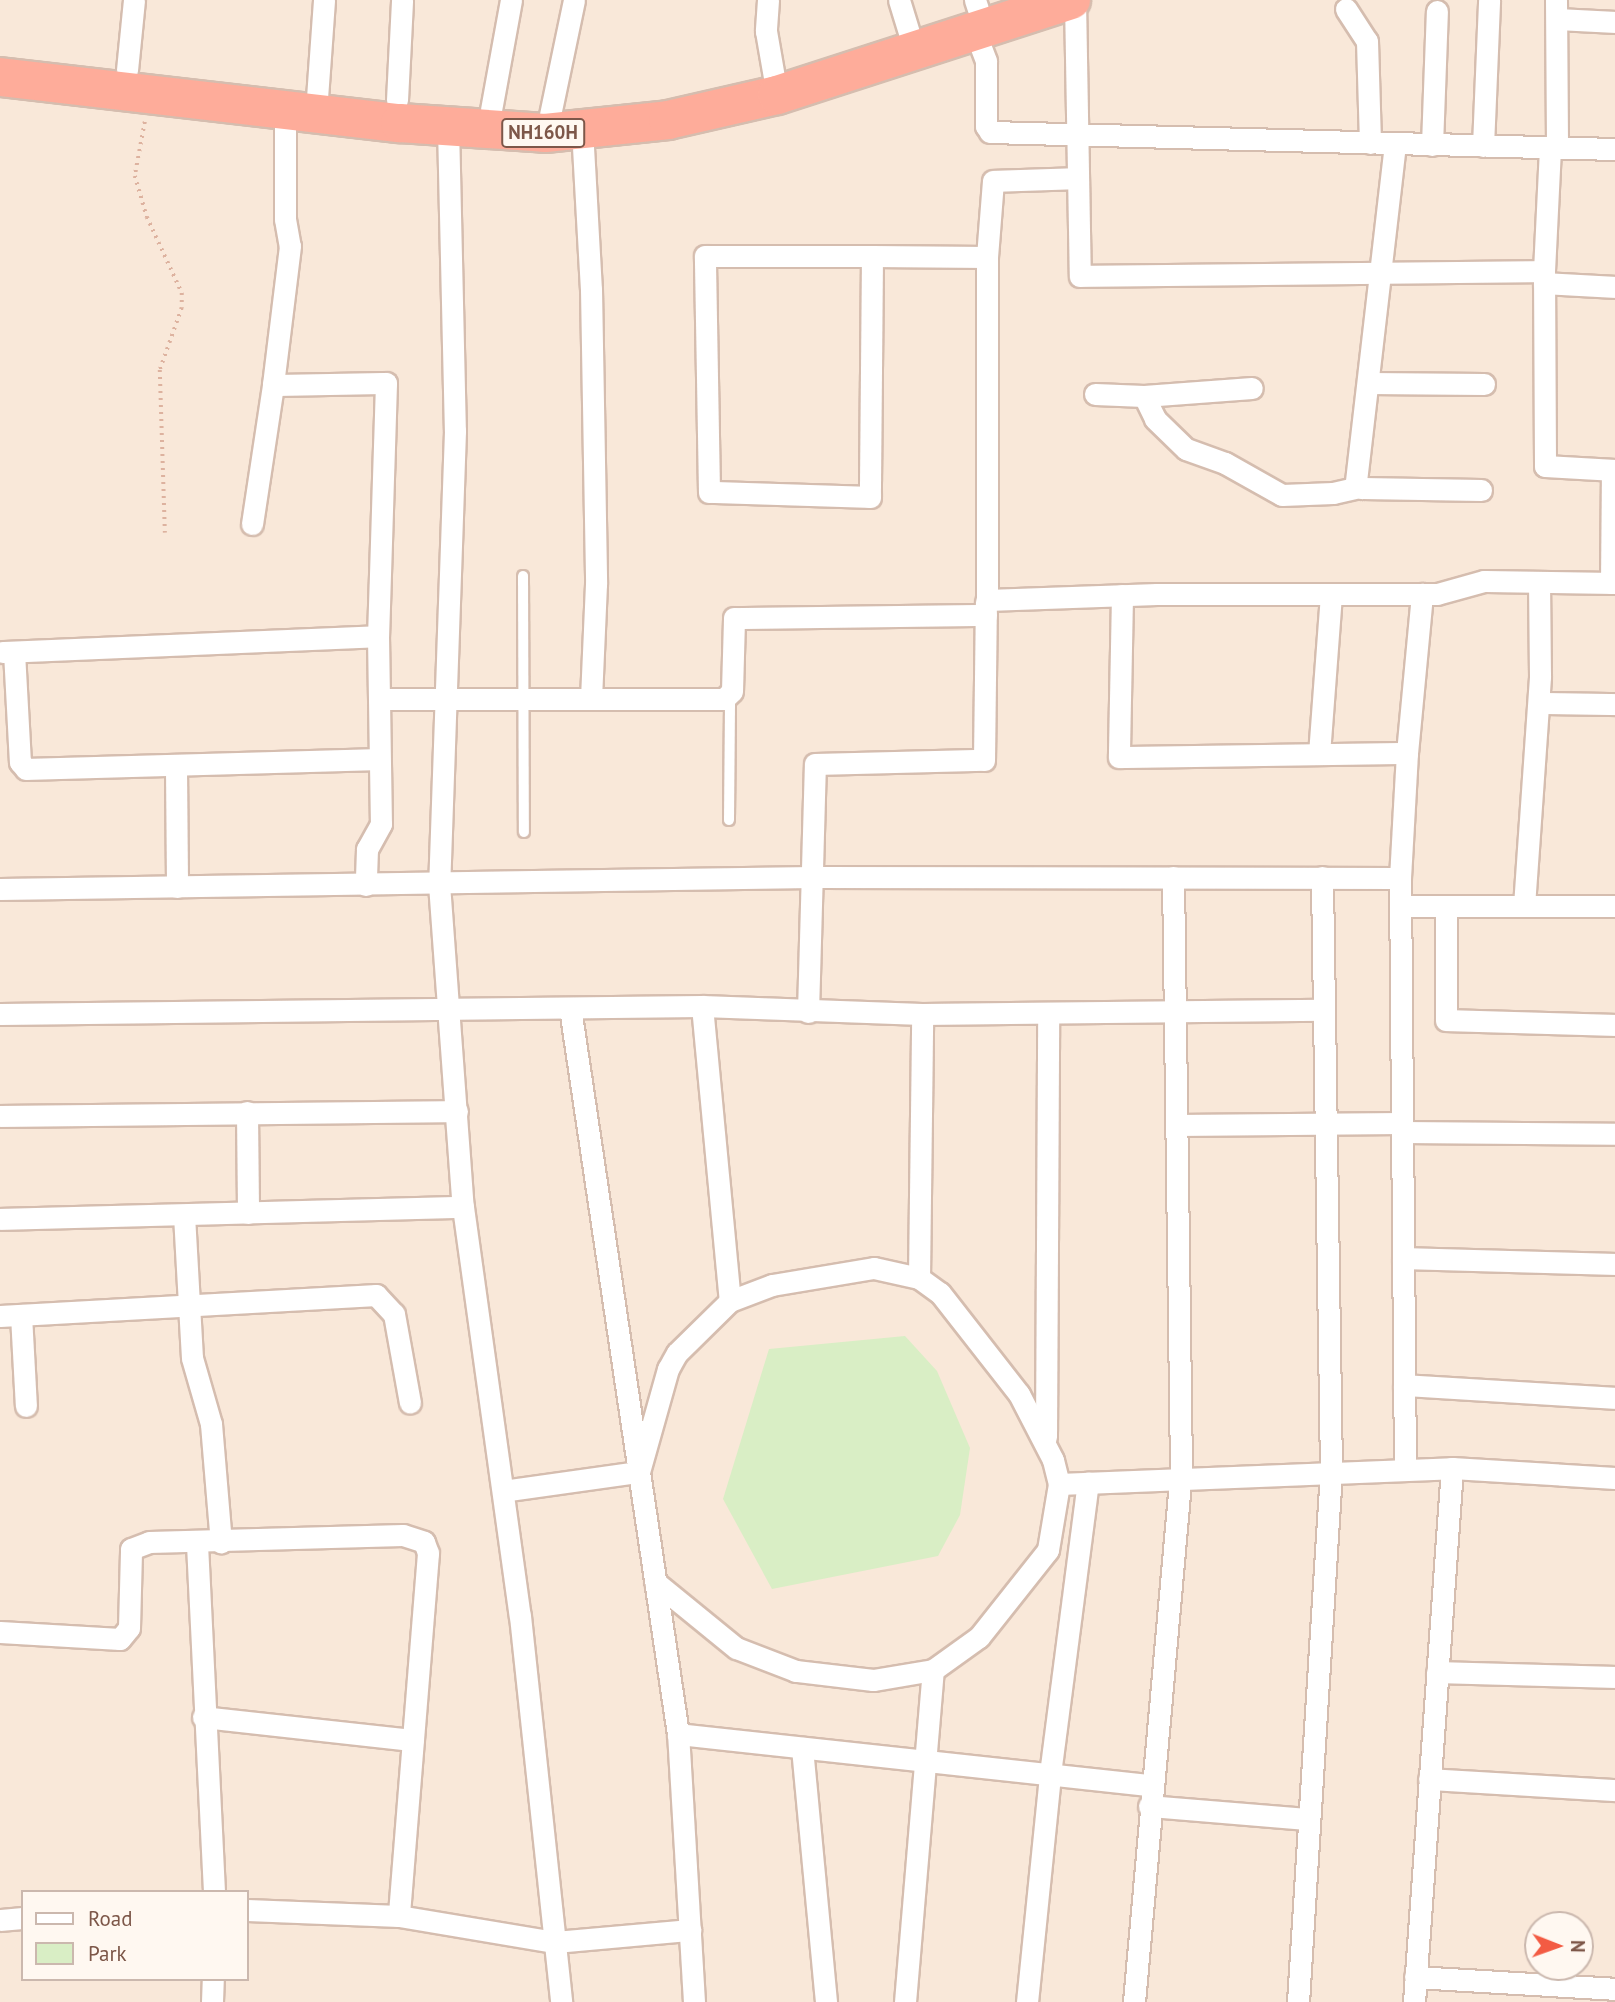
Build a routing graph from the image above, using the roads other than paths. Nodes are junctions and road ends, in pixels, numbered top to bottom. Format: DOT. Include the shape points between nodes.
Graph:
graph roads {
  1 [pos="134,0"];
  2 [pos="324,0"];
  3 [pos="402,0"];
  4 [pos="511,0"];
  5 [pos="574,0"];
  6 [pos="768,0"];
  7 [pos="1073,0"];
  8 [pos="1489,0"];
  9 [pos="1346,9"];
  10 [pos="984,10"];
  11 [pos="1557,10"];
  12 [pos="1437,11"];
  13 [pos="904,16"];
  14 [pos="1615,22"];
  15 [pos="0,57"];
  16 [pos="0,77"];
  17 [pos="138,81"];
  18 [pos="776,86"];
  19 [pos="397,100"];
  20 [pos="306,103"];
  21 [pos="491,110"];
  22 [pos="566,122"];
  23 [pos="448,126"];
  24 [pos="1077,135"];
  25 [pos="1370,143"];
  26 [pos="1395,144"];
  27 [pos="1432,145"];
  28 [pos="1483,146"];
  29 [pos="1554,148"];
  30 [pos="1615,149"];
  31 [pos="1078,178"];
  32 [pos="872,256"];
  33 [pos="987,257"];
  34 [pos="1380,273"];
  35 [pos="1544,277"];
  36 [pos="1615,287"];
  37 [pos="1367,383"];
  38 [pos="1484,384"];
  39 [pos="273,385"];
  40 [pos="1252,388"];
  41 [pos="1094,394"];
  42 [pos="1144,396"];
  43 [pos="1614,470"];
  44 [pos="1358,487"];
  45 [pos="1480,490"];
  46 [pos="252,524"];
  47 [pos="1613,534"];
  48 [pos="523,576"];
  49 [pos="1539,582"];
  50 [pos="1613,583"];
  51 [pos="1331,594"];
  52 [pos="1422,594"];
  53 [pos="1122,595"];
  54 [pos="986,608"];
  55 [pos="378,636"];
  56 [pos="7,652"];
  57 [pos="730,697"];
  58 [pos="446,698"];
  59 [pos="521,698"];
  60 [pos="591,698"];
  61 [pos="379,699"];
  62 [pos="1539,703"];
  63 [pos="1615,704"];
  64 [pos="1407,753"];
  65 [pos="1319,754"];
  66 [pos="379,759"];
  67 [pos="176,768"];
  68 [pos="729,820"];
  69 [pos="524,832"];
  70 [pos="813,877"];
  71 [pos="1173,877"];
  72 [pos="1322,877"];
  73 [pos="1400,877"];
  74 [pos="439,884"];
  75 [pos="366,885"];
  76 [pos="177,887"];
  77 [pos="0,889"];
  78 [pos="1400,906"];
  79 [pos="1446,906"];
  80 [pos="1524,906"];
  81 [pos="1615,906"];
  82 [pos="702,1006"];
  83 [pos="570,1008"];
  84 [pos="451,1009"];
  85 [pos="1324,1010"];
  86 [pos="808,1012"];
  87 [pos="1174,1012"];
  88 [pos="0,1014"];
  89 [pos="922,1014"];
  90 [pos="1048,1014"];
  91 [pos="1615,1025"];
  92 [pos="457,1111"];
  93 [pos="247,1112"];
  94 [pos="0,1116"];
  95 [pos="1176,1125"];
  96 [pos="1326,1125"];
  97 [pos="1402,1128"];
  98 [pos="1615,1134"];
  99 [pos="463,1207"];
  100 [pos="248,1213"];
  101 [pos="184,1214"];
  102 [pos="0,1219"];
  103 [pos="1403,1258"];
  104 [pos="1615,1264"];
  105 [pos="919,1278"];
  106 [pos="730,1301"];
  107 [pos="188,1305"];
  108 [pos="10,1316"];
  109 [pos="1404,1385"];
  110 [pos="1615,1398"];
  111 [pos="410,1403"];
  112 [pos="26,1406"];
  113 [pos="1046,1439"];
  114 [pos="1452,1468"];
  115 [pos="1405,1470"];
  116 [pos="639,1472"];
  117 [pos="1331,1472"];
  118 [pos="1181,1476"];
  119 [pos="1615,1478"];
  120 [pos="1088,1482"];
  121 [pos="1059,1484"];
  122 [pos="503,1491"];
  123 [pos="221,1543"];
  124 [pos="197,1544"];
  125 [pos="655,1582"];
  126 [pos="0,1632"];
  127 [pos="933,1670"];
  128 [pos="1437,1672"];
  129 [pos="1615,1677"];
  130 [pos="203,1717"];
  131 [pos="678,1734"];
  132 [pos="413,1740"];
  133 [pos="802,1748"];
  134 [pos="925,1761"];
  135 [pos="1050,1774"];
  136 [pos="1429,1779"];
  137 [pos="1615,1790"];
  138 [pos="1150,1795"];
  139 [pos="1308,1819"];
  140 [pos="214,1890"];
  141 [pos="248,1910"];
  142 [pos="399,1916"];
  143 [pos="21,1918"];
  144 [pos="0,1920"];
  145 [pos="690,1930"];
  146 [pos="555,1942"];
  147 [pos="1415,1977"];
  148 [pos="213,1981"];
  149 [pos="1615,1989"];
  150 [pos="212,2002"];
  151 [pos="561,2002"];
  152 [pos="694,2002"];
  153 [pos="826,2002"];
  154 [pos="905,2002"];
  155 [pos="1027,2002"];
  156 [pos="1134,2002"];
  157 [pos="1298,2002"];
  158 [pos="1414,2002"];
  1 -- 17 [label="street"];
  2 -- 20 [label="street"];
  3 -- 19 [label="street"];
  4 -- 21 [label="street"];
  5 -- 22 [label="street"];
  6 -- 18 [label="street" via="765,31"];
  7 -- 10 [label="highway, NH160H"];
  7 -- 24 [label="street"];
  8 -- 28 [label="street"];
  9 -- 25 [label="street" via="1367,41"];
  10 -- 13 [label="highway, NH160H"];
  10 -- 18 [label="highway, NH160H"];
  10 -- 24 [label="street" via="987,130"];
  11 -- 14 [label="street"];
  11 -- 29 [label="street"];
  12 -- 27 [label="street"];
  13 -- 18 [label="highway, NH160H"];
  15 -- 17 [label="highway, NH160H"];
  16 -- 17 [label="highway, NH160H"];
  17 -- 20 [label="highway, NH160H"];
  18 -- 22 [label="highway, NH160H" via="668,120"];
  19 -- 20 [label="highway, NH160H"];
  19 -- 21 [label="highway, NH160H"];
  20 -- 23 [label="highway, NH160H"];
  20 -- 39 [label="street" via="285,219 290,246"];
  21 -- 22 [label="highway, NH160H"];
  22 -- 23 [label="highway, NH160H" via="545,133"];
  22 -- 60 [label="street" via="591,289 596,584"];
  23 -- 58 [label="street" via="455,431"];
  24 -- 25 [label="street"];
  24 -- 31 [label="street"];
  25 -- 26 [label="street"];
  26 -- 27 [label="street"];
  26 -- 34 [label="street"];
  27 -- 28 [label="street"];
  28 -- 29 [label="street"];
  29 -- 30 [label="street"];
  29 -- 35 [label="street"];
  31 -- 33 [label="street" via="993,181"];
  31 -- 34 [label="street" via="1080,276"];
  32 -- 32 [label="street" via="705,256 709,492 870,497"];
  32 -- 33 [label="street"];
  33 -- 54 [label="street"];
  34 -- 35 [label="street"];
  34 -- 37 [label="street"];
  35 -- 36 [label="street"];
  35 -- 43 [label="street" via="1545,466"];
  37 -- 38 [label="street"];
  37 -- 44 [label="street"];
  39 -- 46 [label="street"];
  39 -- 55 [label="street" via="386,383"];
  40 -- 42 [label="street"];
  41 -- 42 [label="street"];
  42 -- 44 [label="street" via="1163,428 1186,449 1225,463 1266,489 1295,496"];
  43 -- 47 [label="street"];
  44 -- 45 [label="street"];
  47 -- 50 [label="street"];
  48 -- 59 [label="lane"];
  49 -- 50 [label="street"];
  49 -- 52 [label="street" via="1484,581"];
  49 -- 62 [label="street"];
  51 -- 52 [label="street"];
  51 -- 53 [label="street"];
  51 -- 65 [label="street"];
  52 -- 64 [label="street"];
  53 -- 54 [label="street"];
  53 -- 65 [label="street" via="1119,757"];
  54 -- 57 [label="street" via="734,618"];
  54 -- 70 [label="street" via="984,760 815,764"];
  55 -- 56 [label="street"];
  55 -- 61 [label="street"];
  56 -- 67 [label="street" via="21,766"];
  57 -- 60 [label="street"];
  57 -- 68 [label="lane"];
  58 -- 59 [label="street"];
  58 -- 61 [label="street"];
  58 -- 74 [label="street"];
  59 -- 60 [label="street"];
  59 -- 69 [label="lane"];
  61 -- 66 [label="street"];
  62 -- 63 [label="street"];
  62 -- 80 [label="street"];
  64 -- 65 [label="street"];
  64 -- 73 [label="street"];
  66 -- 67 [label="street"];
  66 -- 75 [label="street" via="381,824 368,842"];
  67 -- 76 [label="street"];
  70 -- 71 [label="street"];
  70 -- 74 [label="street"];
  70 -- 86 [label="street"];
  71 -- 72 [label="street"];
  71 -- 87 [label="street"];
  72 -- 73 [label="street"];
  72 -- 85 [label="street"];
  73 -- 78 [label="street"];
  74 -- 75 [label="street"];
  74 -- 84 [label="street"];
  75 -- 76 [label="street"];
  76 -- 77 [label="street"];
  78 -- 79 [label="street"];
  78 -- 97 [label="street"];
  79 -- 80 [label="street"];
  79 -- 91 [label="street" via="1446,1020"];
  80 -- 81 [label="street"];
  82 -- 83 [label="street"];
  82 -- 86 [label="street"];
  82 -- 106 [label="street"];
  83 -- 84 [label="street"];
  83 -- 116 [label="street"];
  84 -- 88 [label="street"];
  84 -- 92 [label="street"];
  85 -- 87 [label="street"];
  85 -- 96 [label="street"];
  86 -- 89 [label="street"];
  87 -- 90 [label="street"];
  87 -- 95 [label="street"];
  89 -- 90 [label="street"];
  89 -- 105 [label="street"];
  90 -- 113 [label="street"];
  92 -- 93 [label="street"];
  92 -- 99 [label="street"];
  93 -- 94 [label="street"];
  93 -- 100 [label="street"];
  95 -- 96 [label="street"];
  95 -- 118 [label="street"];
  96 -- 97 [label="street"];
  96 -- 117 [label="street"];
  97 -- 98 [label="street"];
  97 -- 103 [label="street"];
  99 -- 100 [label="street"];
  99 -- 122 [label="street"];
  100 -- 101 [label="street"];
  101 -- 102 [label="street"];
  101 -- 107 [label="street"];
  103 -- 104 [label="street"];
  103 -- 109 [label="street"];
  105 -- 106 [label="street" via="901,1271 854,1270 772,1285"];
  105 -- 113 [label="street" via="940,1293 996,1363"];
  106 -- 116 [label="street" via="677,1353 668,1369"];
  107 -- 108 [label="street"];
  107 -- 111 [label="street" via="383,1297 394,1314"];
  107 -- 123 [label="street" via="192,1358 211,1424"];
  108 -- 112 [label="street"];
  109 -- 110 [label="street"];
  109 -- 115 [label="street"];
  113 -- 121 [label="street"];
  114 -- 115 [label="street"];
  114 -- 119 [label="street"];
  114 -- 128 [label="street"];
  115 -- 117 [label="street"];
  116 -- 122 [label="street"];
  116 -- 125 [label="street"];
  117 -- 118 [label="street"];
  117 -- 139 [label="street"];
  118 -- 120 [label="street"];
  118 -- 138 [label="street"];
  120 -- 121 [label="street"];
  120 -- 135 [label="street"];
  121 -- 127 [label="street" via="1048,1550 979,1637"];
  122 -- 146 [label="street"];
  123 -- 124 [label="street"];
  123 -- 132 [label="street" via="403,1535 424,1542 428,1553"];
  124 -- 126 [label="street" via="149,1542 131,1549 129,1628 120,1639"];
  124 -- 130 [label="street"];
  125 -- 127 [label="street" via="736,1648 796,1671 873,1680"];
  125 -- 131 [label="street"];
  127 -- 134 [label="street"];
  128 -- 129 [label="street"];
  128 -- 136 [label="street"];
  130 -- 132 [label="street"];
  130 -- 140 [label="street"];
  131 -- 133 [label="street"];
  131 -- 145 [label="street"];
  132 -- 142 [label="street"];
  133 -- 134 [label="street"];
  133 -- 153 [label="street"];
  134 -- 135 [label="street"];
  134 -- 154 [label="street"];
  135 -- 138 [label="street"];
  135 -- 155 [label="street"];
  136 -- 137 [label="street"];
  136 -- 147 [label="street"];
  138 -- 139 [label="street"];
  138 -- 156 [label="street"];
  139 -- 157 [label="street"];
  141 -- 142 [label="street"];
  142 -- 146 [label="street"];
  143 -- 144 [label="street"];
  145 -- 146 [label="street"];
  145 -- 152 [label="street"];
  146 -- 151 [label="street"];
  147 -- 149 [label="street"];
  147 -- 158 [label="street"];
  148 -- 150 [label="street"];
}
